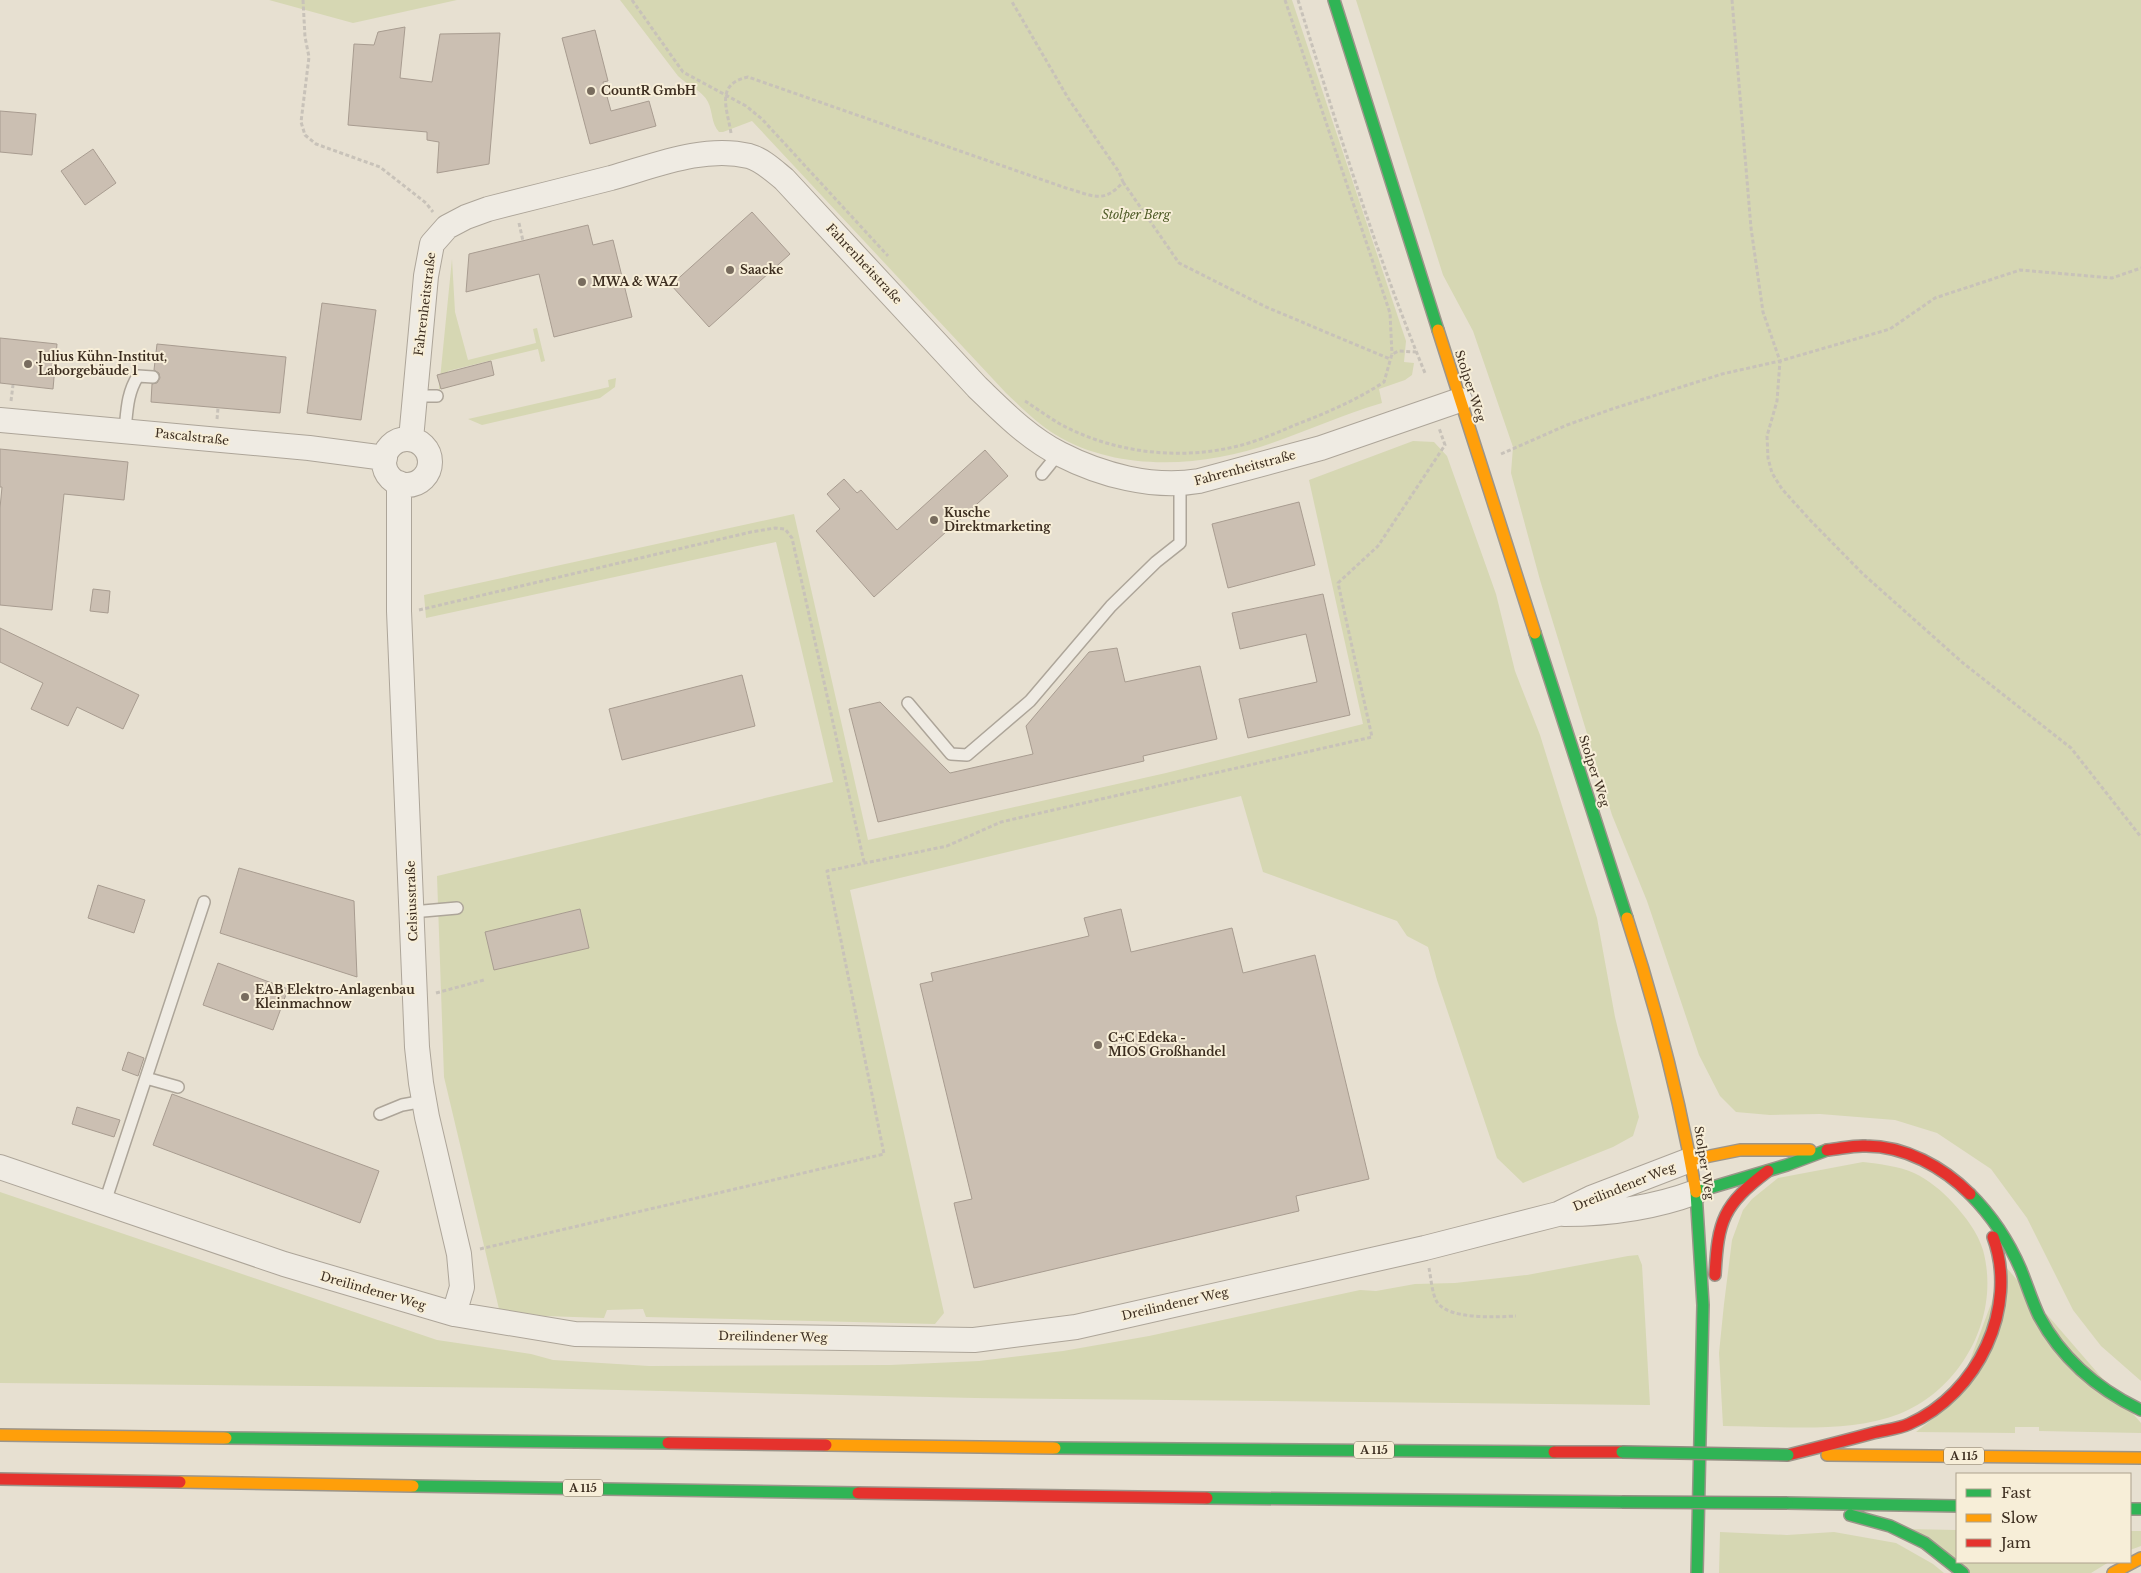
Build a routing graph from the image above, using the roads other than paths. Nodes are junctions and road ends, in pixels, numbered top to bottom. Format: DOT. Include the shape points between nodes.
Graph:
graph roads {
  1 [pos="1334,0"];
  2 [pos="153,376"];
  3 [pos="1460,400"];
  4 [pos="5,414"];
  5 [pos="125,430"];
  6 [pos="411,439"];
  7 [pos="1059,454"];
  8 [pos="384,458"];
  9 [pos="1042,474"];
  10 [pos="399,483"];
  11 [pos="1180,484"];
  12 [pos="908,703"];
  13 [pos="204,902"];
  14 [pos="458,908"];
  15 [pos="412,912"];
  16 [pos="146,1078"];
  17 [pos="178,1087"];
  18 [pos="424,1101"];
  19 [pos="380,1114"];
  20 [pos="1827,1150"];
  21 [pos="1690,1160"];
  22 [pos="0,1167"];
  23 [pos="1768,1171"];
  24 [pos="1696,1192"];
  25 [pos="105,1202"];
  26 [pos="1986,1209"];
  27 [pos="1558,1214"];
  28 [pos="1703,1305"];
  29 [pos="454,1314"];
  30 [pos="2141,1410"];
  31 [pos="0,1435"];
  32 [pos="1788,1455"];
  33 [pos="2141,1458"];
  34 [pos="0,1479"];
  35 [pos="1813,1505"];
  36 [pos="1956,1506"];
  37 [pos="2141,1558"];
  38 [pos="1697,1573"];
  39 [pos="1963,1573"];
  40 [pos="2113,1573"];
  1 -- 3 [label="main road, Stolper Weg"];
  2 -- 5 [label="lane" via="138,376 133,384"];
  3 -- 11 [label="street, Fahrenheitstraße" via="1321,448"];
  3 -- 21 [label="main road, Stolper Weg" via="1641,964 1686,1130"];
  4 -- 5 [label="street, Pascalstraße"];
  5 -- 8 [label="street, Pascalstraße"];
  6 -- 7 [label="street, Fahrenheitstraße" via="426,396 429,256 432,244 441,232 488,209 676,159 734,154 752,157 784,179 1006,415"];
  6 -- 8 [label="street" via="391,445"];
  6 -- 10 [label="street" via="428,453 429,468 426,475 414,484"];
  7 -- 9 [label="lane"];
  7 -- 11 [label="street, Fahrenheitstraße" via="1116,475 1147,482"];
  8 -- 10 [label="street" via="387,473"];
  10 -- 15 [label="street, Celsiusstraße" via="399,611"];
  11 -- 12 [label="lane" via="1180,543 1111,606 1030,701 968,755 951,754"];
  13 -- 16 [label="lane"];
  14 -- 15 [label="lane"];
  15 -- 18 [label="street, Celsiusstraße" via="418,1047"];
  16 -- 17 [label="lane"];
  16 -- 25 [label="lane"];
  18 -- 19 [label="lane" via="402,1104"];
  18 -- 29 [label="street, Celsiusstraße" via="458,1254 462,1287"];
  20 -- 21 [label="main road" via="1740,1150"];
  20 -- 23 [label="main road"];
  20 -- 26 [label="main road" via="1870,1146 1902,1152 1931,1163 1960,1182"];
  21 -- 24 [label="main road, Stolper Weg"];
  21 -- 27 [label="street, Dreilindener Weg"];
  22 -- 25 [label="street, Dreilindener Weg"];
  23 -- 24 [label="main road"];
  23 -- 28 [label="main road" via="1728,1208 1719,1228 1714,1286"];
  24 -- 27 [label="street, Dreilindener Weg" via="1629,1210"];
  24 -- 28 [label="main road, Stolper Weg"];
  25 -- 29 [label="street, Dreilindener Weg" via="284,1264"];
  26 -- 30 [label="main road" via="2018,1263 2040,1316 2076,1366 2124,1403"];
  26 -- 32 [label="main road" via="2001,1264 1998,1314 1991,1340 1971,1376 1951,1397 1909,1424"];
  27 -- 29 [label="street, Dreilindener Weg" via="1425,1248 1076,1327 974,1340 575,1334"];
  28 -- 38 [label="main road, Stolper Weg"];
  31 -- 32 [label="main road, A 115, bridge"];
  32 -- 33 [label="main road, A 115"];
  34 -- 35 [label="main road, A 115, bridge"];
  35 -- 36 [label="main road, A 115"];
  35 -- 39 [label="main road" via="1890,1526 1925,1543"];
  37 -- 40 [label="main road"];
}
